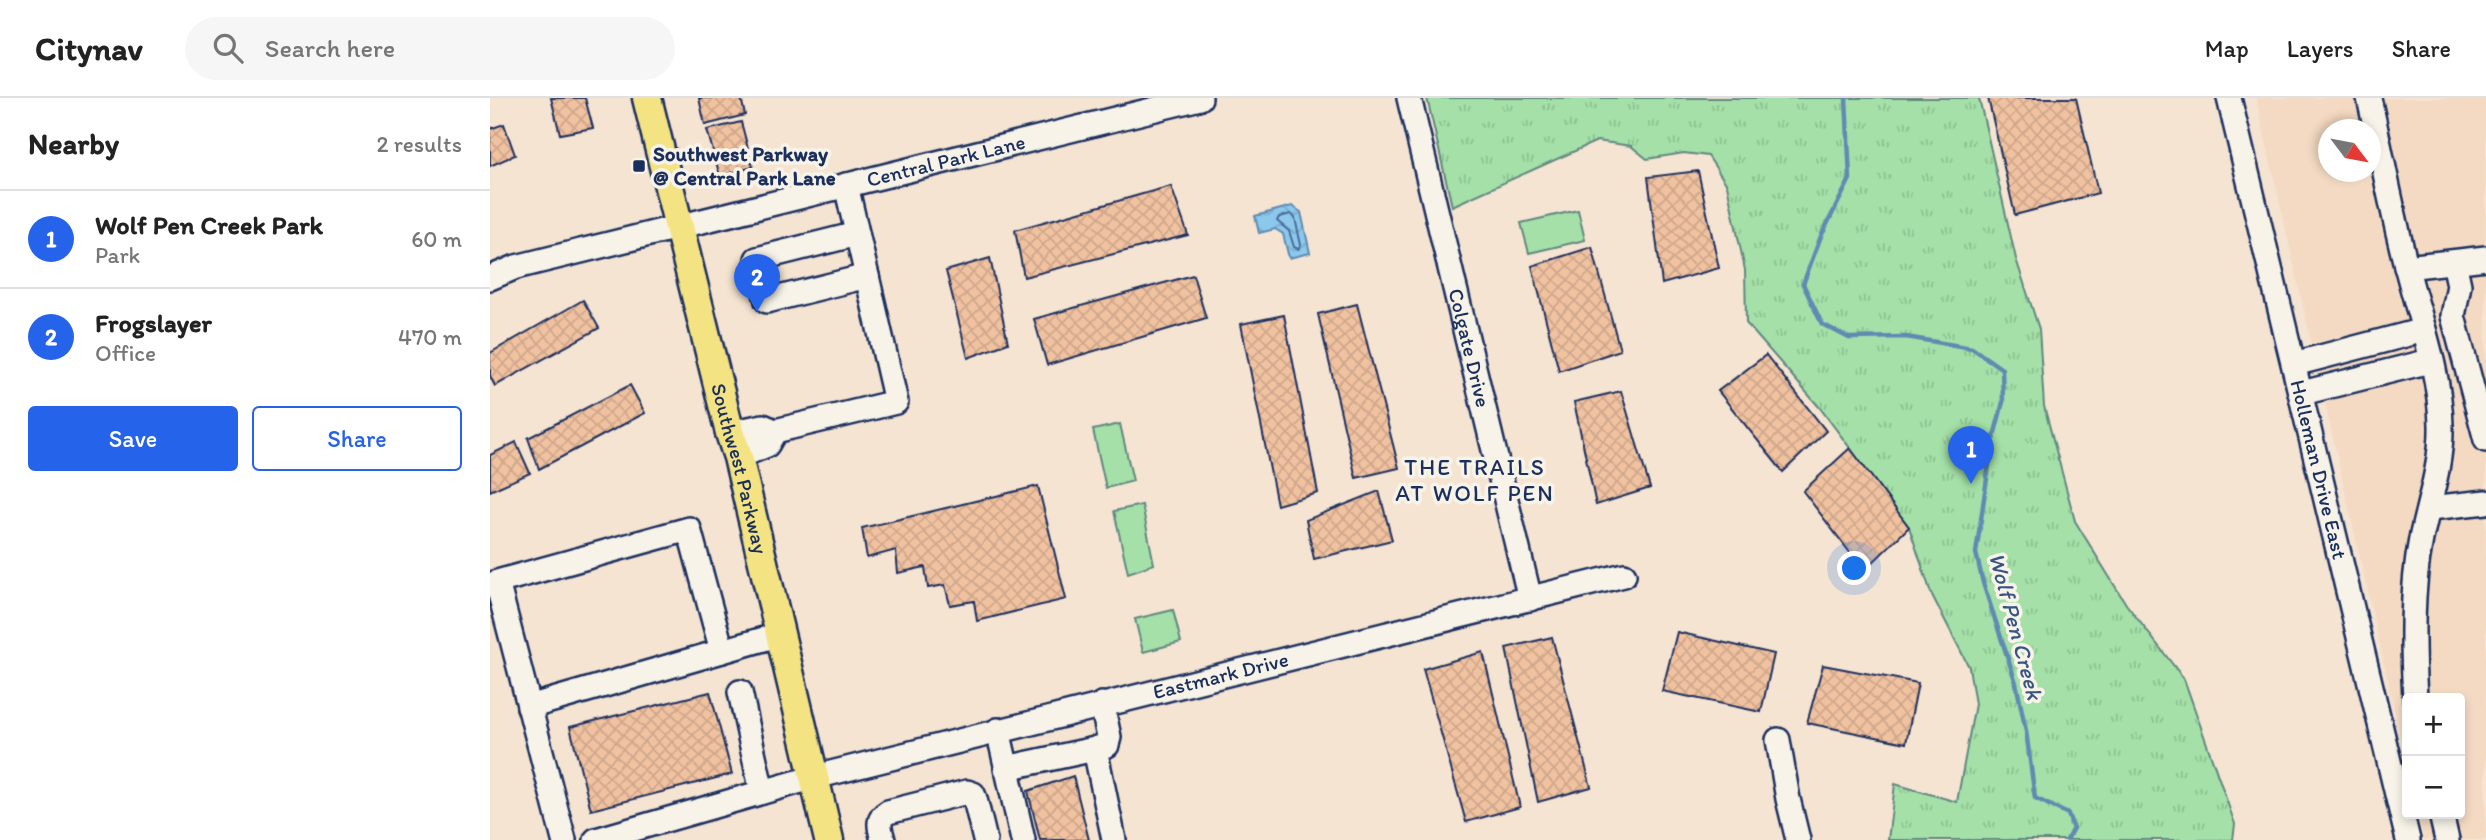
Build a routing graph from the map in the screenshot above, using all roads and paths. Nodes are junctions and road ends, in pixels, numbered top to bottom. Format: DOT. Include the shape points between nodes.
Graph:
graph roads {
  1 [pos="648,98"];
  2 [pos="1200,98"];
  3 [pos="1409,98"];
  4 [pos="2229,98"];
  5 [pos="2369,98"];
  6 [pos="846,185"];
  7 [pos="679,228"];
  8 [pos="857,234"];
  9 [pos="2486,258"];
  10 [pos="2454,262"];
  11 [pos="2406,267"];
  12 [pos="867,276"];
  13 [pos="490,278"];
  14 [pos="2424,330"];
  15 [pos="2430,361"];
  16 [pos="2294,364"];
  17 [pos="2302,393"];
  18 [pos="2486,440"];
  19 [pos="734,445"];
  20 [pos="2486,502"];
  21 [pos="2430,508"];
  22 [pos="1624,575"];
  23 [pos="1530,598"];
  24 [pos="781,634"];
  25 [pos="722,651"];
  26 [pos="740,692"];
  27 [pos="2416,693"];
  28 [pos="1101,704"];
  29 [pos="528,707"];
  30 [pos="998,730"];
  31 [pos="1778,740"];
  32 [pos="1095,749"];
  33 [pos="1006,768"];
  34 [pos="816,776"];
  35 [pos="762,792"];
  36 [pos="2442,819"];
  37 [pos="564,840"];
  38 [pos="596,840"];
  39 [pos="829,840"];
  40 [pos="883,840"];
  41 [pos="985,840"];
  42 [pos="1023,840"];
  43 [pos="1114,840"];
  44 [pos="1798,840"];
  45 [pos="2408,840"];
  46 [pos="2447,840"];
  1 -- 7 [label="main road, Southwest Parkway"];
  2 -- 6 [label="street, Central Park Lane"];
  3 -- 23 [label="street, Colgate Drive"];
  4 -- 16 [label="street, Holleman Drive East"];
  5 -- 11 [label="street"];
  6 -- 7 [label="street, Central Park Lane"];
  6 -- 8 [label="street"];
  7 -- 13 [label="street, Central Park Lane" via="516,267"];
  7 -- 19 [label="main road, Southwest Parkway"];
  8 -- 12 [label="street"];
  8 -- 12 [label="street" via="757,259 767,301"];
  9 -- 10 [label="street"];
  10 -- 11 [label="street"];
  10 -- 18 [label="street" via="2459,285 2453,316"];
  11 -- 14 [label="street"];
  12 -- 19 [label="street" via="896,402 775,431 763,426"];
  14 -- 15 [label="street"];
  14 -- 16 [label="street"];
  15 -- 17 [label="street"];
  15 -- 21 [label="street" via="2441,429"];
  16 -- 17 [label="street, Holleman Drive East"];
  17 -- 45 [label="street, Holleman Drive East"];
  19 -- 24 [label="main road, Southwest Parkway"];
  20 -- 21 [label="street"];
  21 -- 27 [label="street" via="2416,576"];
  22 -- 23 [label="street, Eastmark Drive"];
  23 -- 28 [label="street, Eastmark Drive"];
  24 -- 25 [label="street"];
  24 -- 34 [label="main road, Southwest Parkway"];
  25 -- 29 [label="street"];
  25 -- 29 [label="street" via="689,529 497,582"];
  26 -- 35 [label="street"];
  28 -- 30 [label="street, Eastmark Drive"];
  28 -- 32 [label="street" via="1109,737 1107,745"];
  29 -- 37 [label="street"];
  30 -- 33 [label="street"];
  30 -- 34 [label="street, Eastmark Drive"];
  31 -- 44 [label="street"];
  32 -- 33 [label="street"];
  32 -- 43 [label="street"];
  33 -- 42 [label="street"];
  34 -- 35 [label="street, Eastmark Drive"];
  34 -- 39 [label="main road, Southwest Parkway"];
  35 -- 38 [label="street, Eastmark Drive"];
  36 -- 46 [label="street"];
  40 -- 41 [label="street" via="882,816 967,792 973,793"];
}
